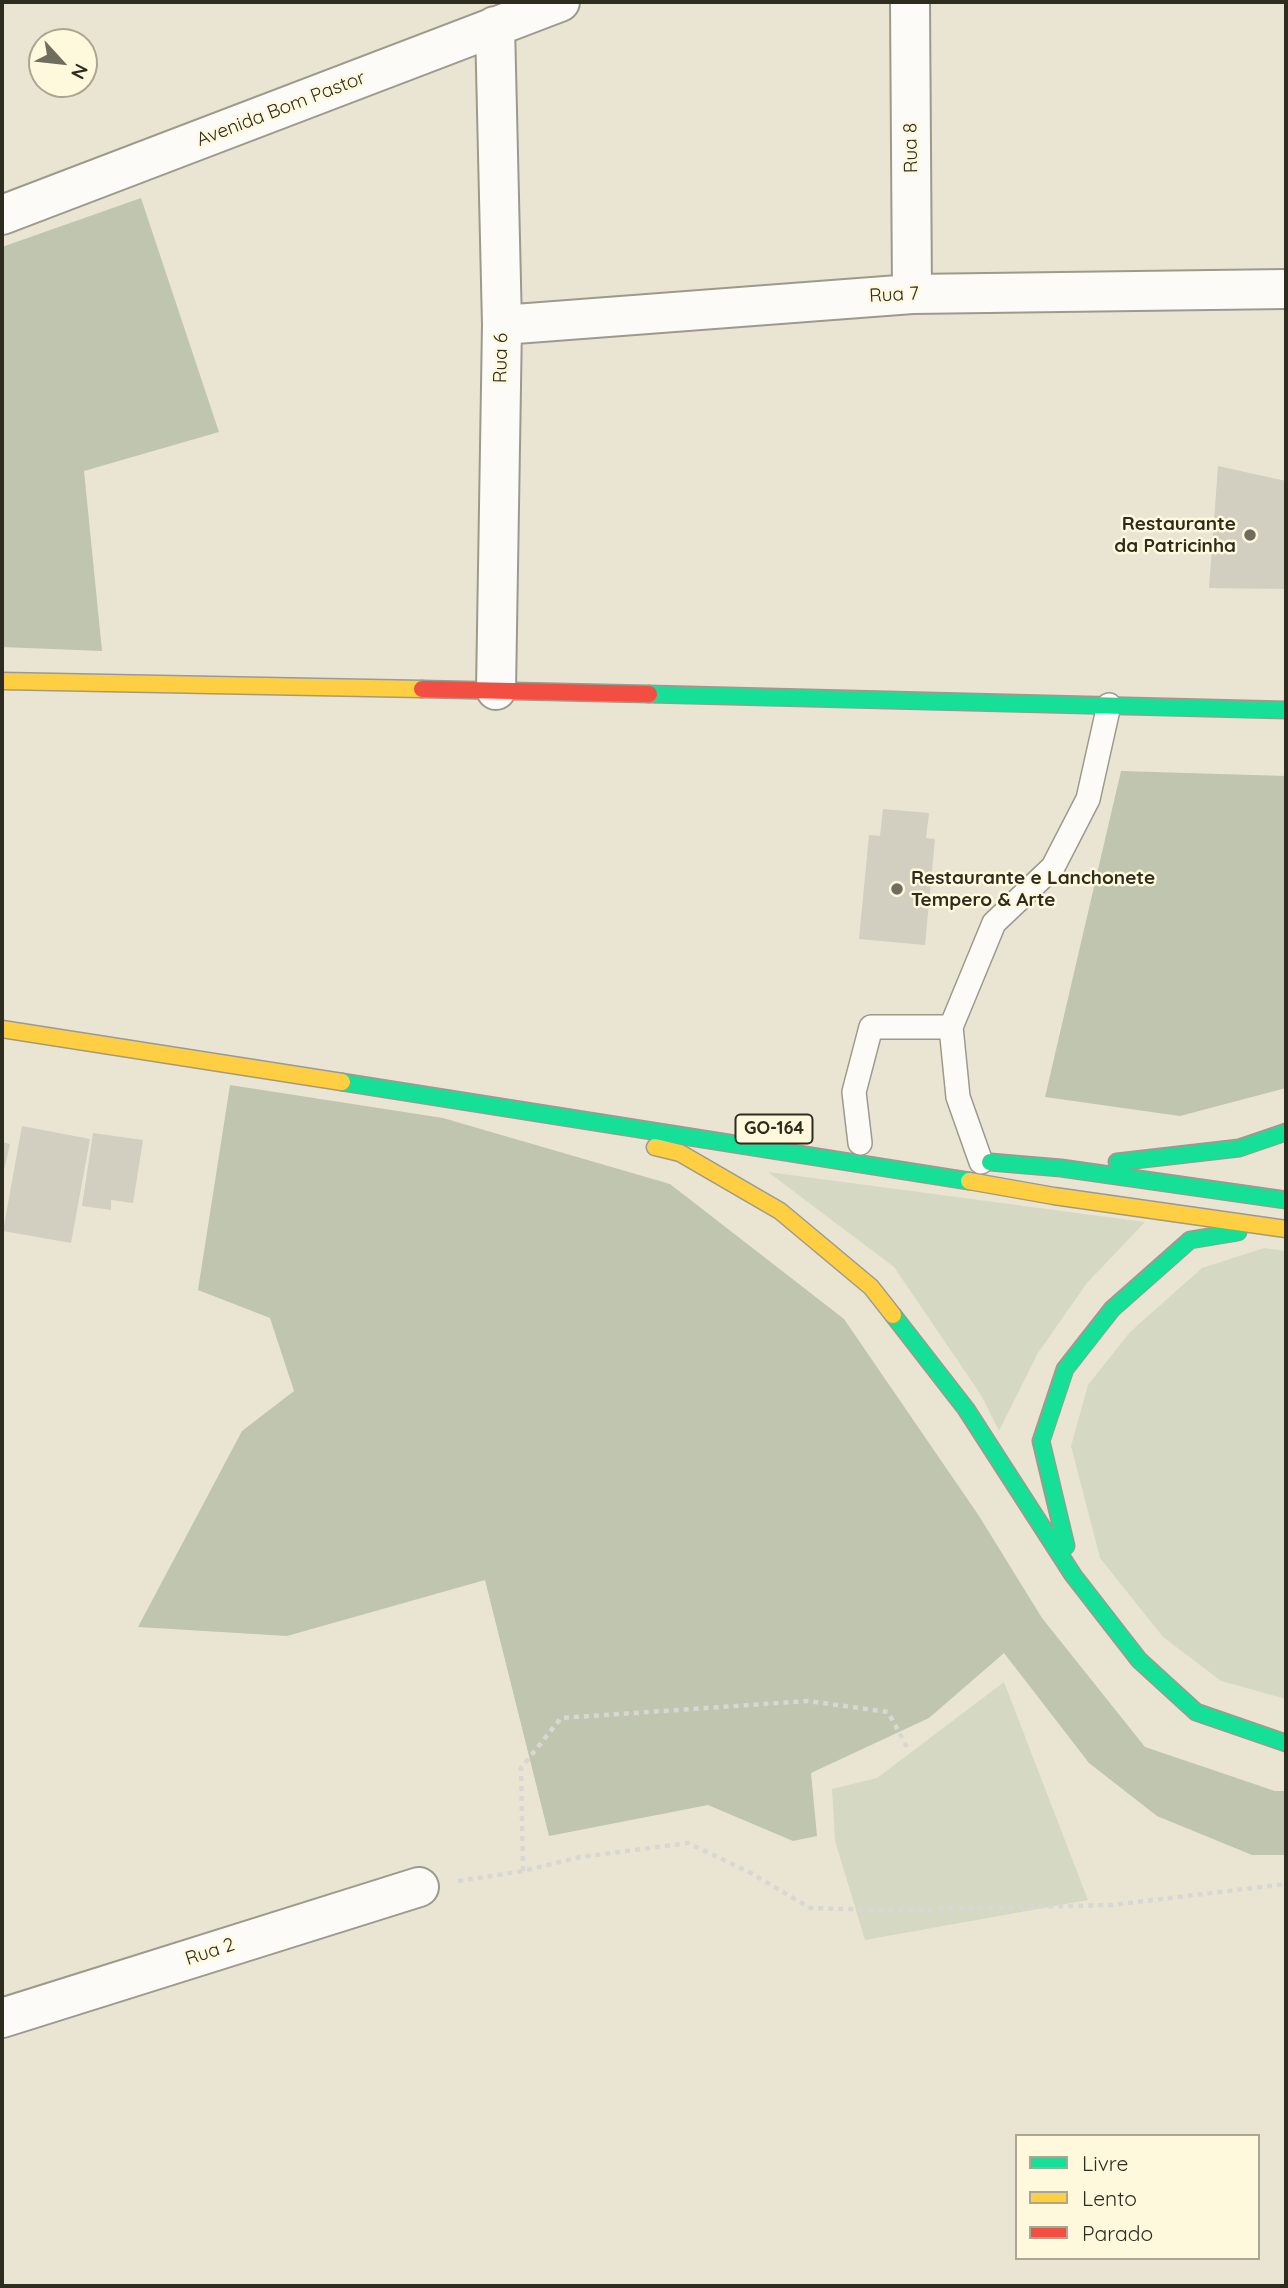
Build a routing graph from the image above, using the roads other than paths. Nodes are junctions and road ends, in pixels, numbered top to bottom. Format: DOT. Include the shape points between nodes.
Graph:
graph roads {
  1 [pos="560,2"];
  2 [pos="909,2"];
  3 [pos="495,26"];
  4 [pos="2,215"];
  5 [pos="1286,289"];
  6 [pos="912,293"];
  7 [pos="502,325"];
  8 [pos="2,681"];
  9 [pos="496,690"];
  10 [pos="1110,705"];
  11 [pos="1286,710"];
  12 [pos="951,1027"];
  13 [pos="2,1029"];
  14 [pos="486,1106"];
  15 [pos="1286,1132"];
  16 [pos="859,1143"];
  17 [pos="974,1161"];
  18 [pos="1061,1168"];
  19 [pos="1286,1200"];
  20 [pos="1268,1227"];
  21 [pos="1286,1229"];
  22 [pos="1073,1575"];
  23 [pos="1286,1743"];
  24 [pos="419,1886"];
  25 [pos="2,2018"];
  1 -- 3 [label="street, Avenida Bom Pastor"];
  2 -- 6 [label="street, Rua 8"];
  3 -- 4 [label="street, Avenida Bom Pastor"];
  3 -- 7 [label="street, Rua 6"];
  5 -- 6 [label="street, Rua 7"];
  6 -- 7 [label="street, Rua 7"];
  7 -- 9 [label="street, Rua 6"];
  8 -- 9 [label="main road"];
  9 -- 10 [label="main road"];
  10 -- 11 [label="main road"];
  10 -- 12 [label="lane" via="1088,799 1052,867 994,923"];
  12 -- 16 [label="lane" via="871,1027 854,1091"];
  12 -- 17 [label="lane" via="958,1097"];
  13 -- 14 [label="main road, GO-164"];
  14 -- 20 [label="main road, GO-164"];
  14 -- 22 [label="main road" via="680,1153 780,1212 871,1287 966,1409"];
  15 -- 18 [label="main road" via="1238,1148"];
  17 -- 18 [label="main road"];
  18 -- 19 [label="main road"];
  20 -- 21 [label="main road, GO-164"];
  20 -- 22 [label="main road" via="1190,1240 1112,1309 1065,1369 1041,1441"];
  22 -- 23 [label="main road" via="1139,1660 1196,1712"];
  24 -- 25 [label="street, Rua 2"];
}
